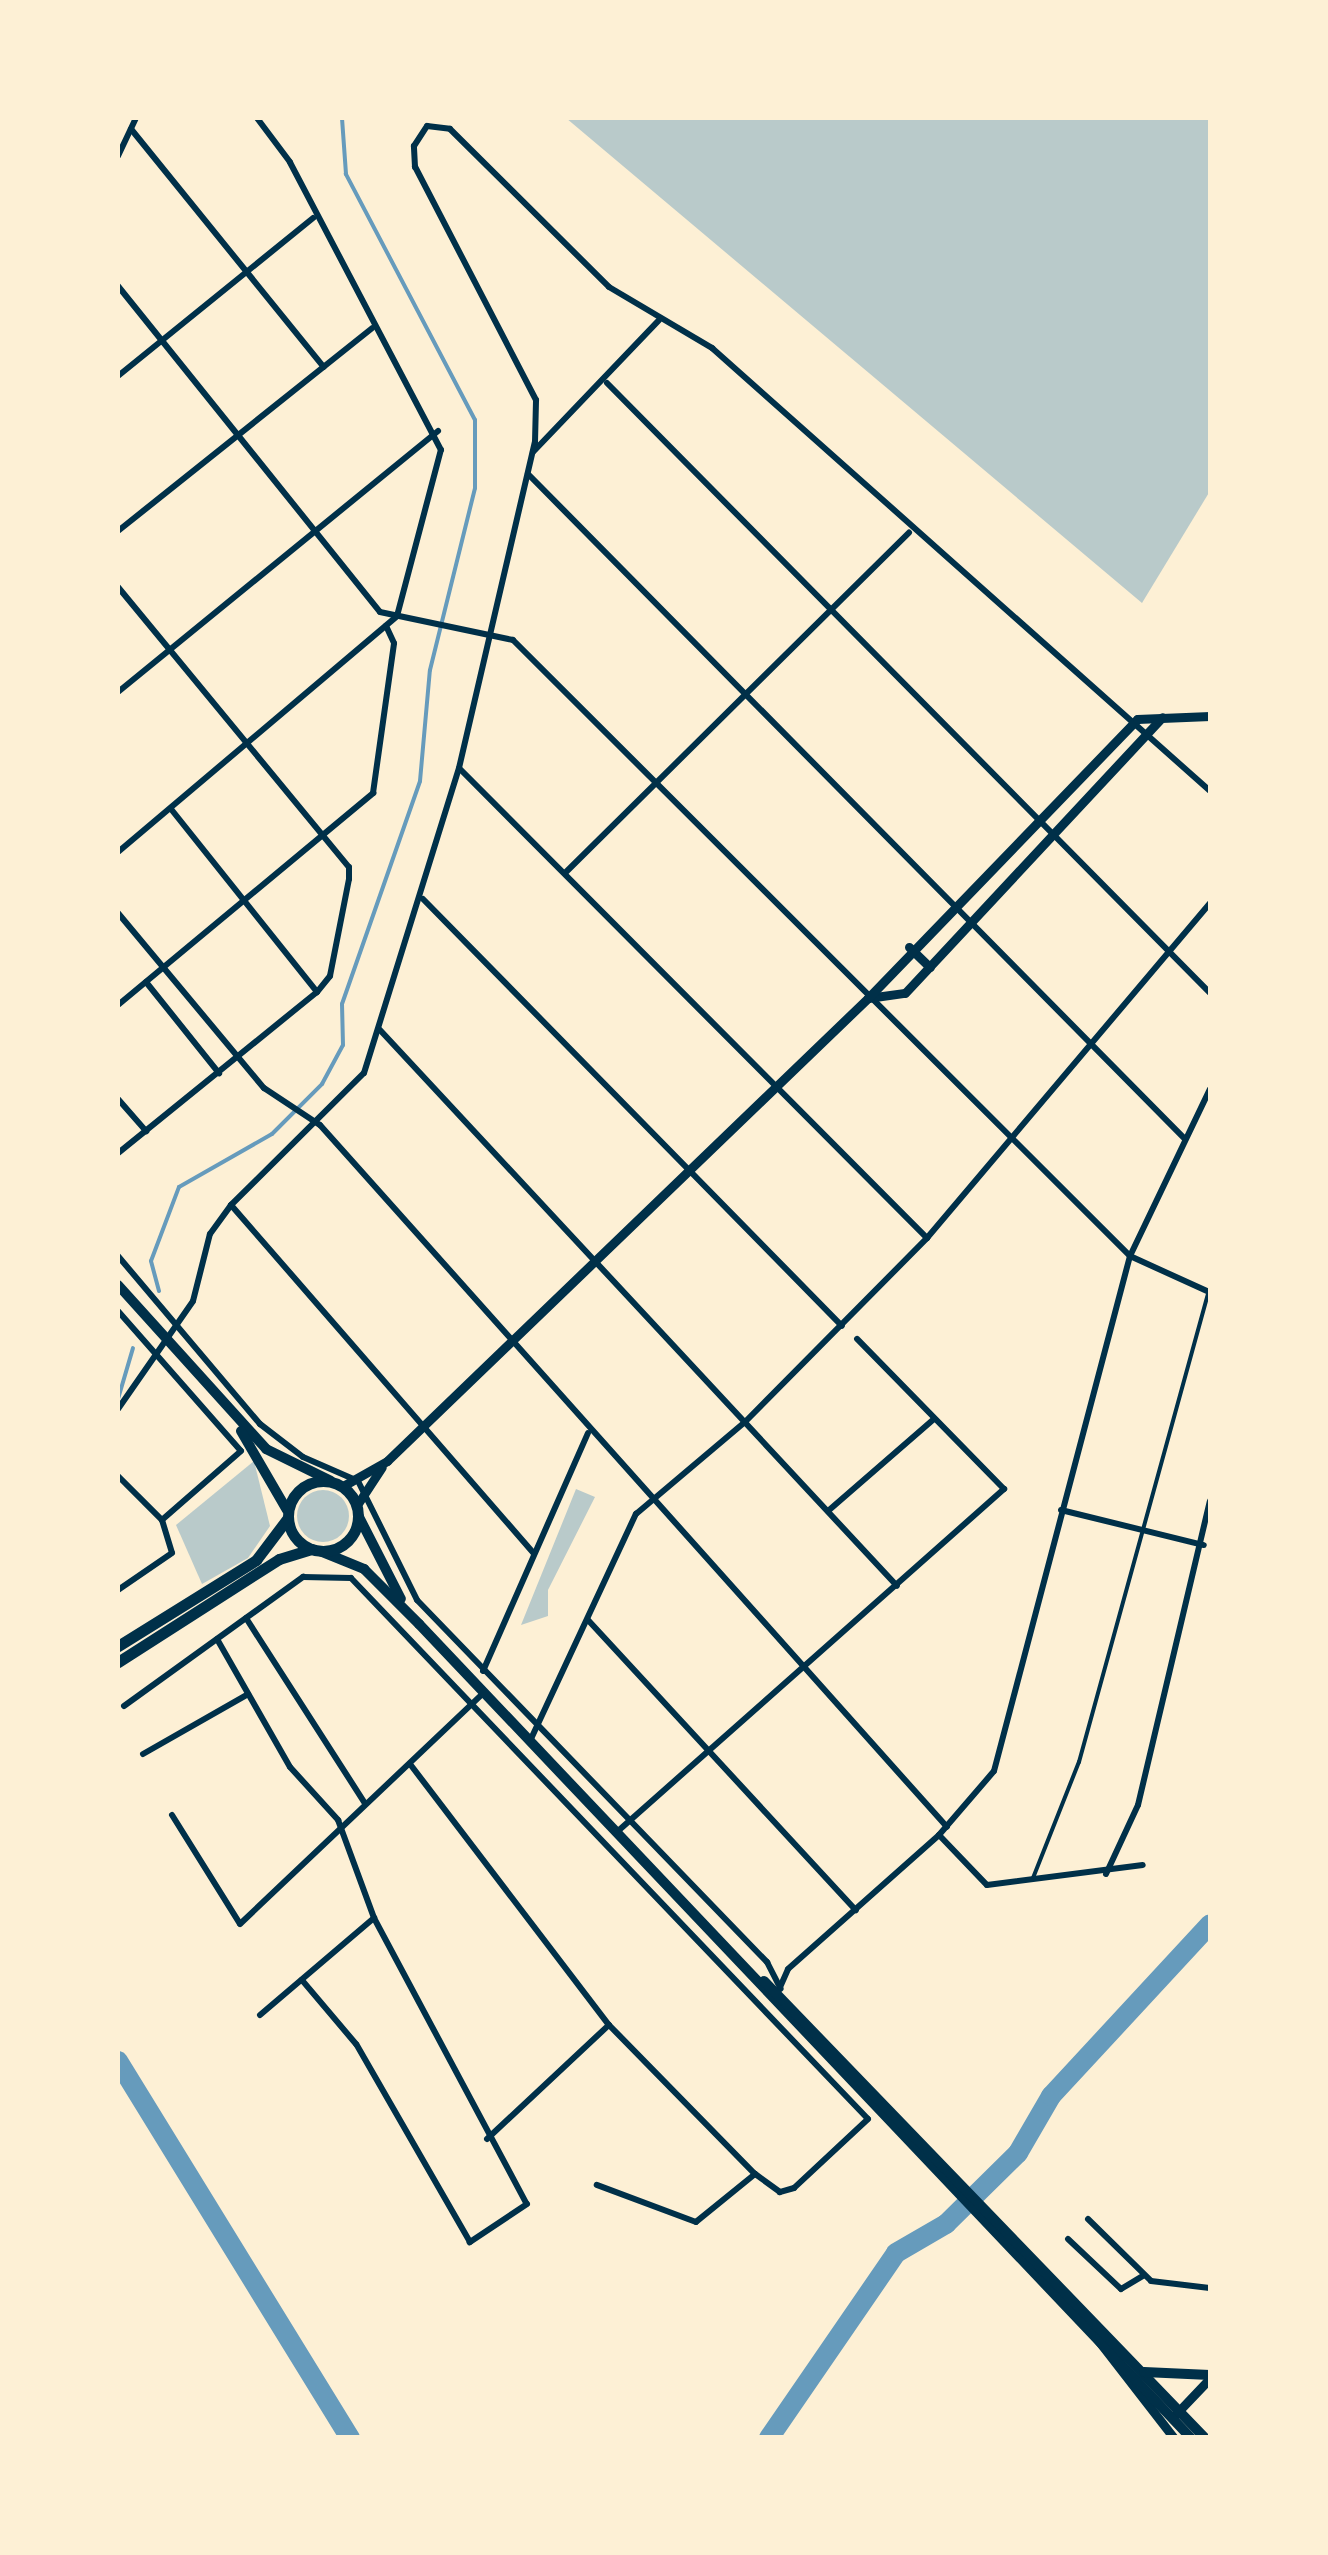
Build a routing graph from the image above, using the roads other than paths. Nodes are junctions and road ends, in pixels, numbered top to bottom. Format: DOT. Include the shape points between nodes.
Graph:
graph roads {
  1 [pos="136,118"];
  2 [pos="257,118"];
  3 [pos="131,129"];
  4 [pos="118,156"];
  5 [pos="313,218"];
  6 [pos="247,270"];
  7 [pos="118,286"];
  8 [pos="660,320"];
  9 [pos="372,328"];
  10 [pos="161,342"];
  11 [pos="324,367"];
  12 [pos="118,376"];
  13 [pos="606,383"];
  14 [pos="438,430"];
  15 [pos="237,436"];
  16 [pos="532,452"];
  17 [pos="528,473"];
  18 [pos="118,531"];
  19 [pos="314,532"];
  20 [pos="909,532"];
  21 [pos="118,587"];
  22 [pos="832,612"];
  23 [pos="398,616"];
  24 [pos="386,626"];
  25 [pos="485,632"];
  26 [pos="169,650"];
  27 [pos="118,692"];
  28 [pos="745,698"];
  29 [pos="1210,716"];
  30 [pos="1162,718"];
  31 [pos="1137,719"];
  32 [pos="1155,735"];
  33 [pos="248,746"];
  34 [pos="459,768"];
  35 [pos="654,786"];
  36 [pos="1210,791"];
  37 [pos="171,809"];
  38 [pos="1038,817"];
  39 [pos="323,836"];
  40 [pos="1056,836"];
  41 [pos="118,852"];
  42 [pos="565,873"];
  43 [pos="423,899"];
  44 [pos="245,903"];
  45 [pos="1210,903"];
  46 [pos="950,904"];
  47 [pos="118,913"];
  48 [pos="970,924"];
  49 [pos="909,947"];
  50 [pos="1171,953"];
  51 [pos="930,967"];
  52 [pos="163,968"];
  53 [pos="146,982"];
  54 [pos="317,992"];
  55 [pos="1210,993"];
  56 [pos="868,998"];
  57 [pos="118,1005"];
  58 [pos="380,1030"];
  59 [pos="1094,1046"];
  60 [pos="238,1058"];
  61 [pos="219,1072"];
  62 [pos="776,1082"];
  63 [pos="1210,1088"];
  64 [pos="118,1099"];
  65 [pos="320,1125"];
  66 [pos="146,1131"];
  67 [pos="1011,1140"];
  68 [pos="1185,1140"];
  69 [pos="118,1154"];
  70 [pos="689,1168"];
  71 [pos="231,1205"];
  72 [pos="927,1238"];
  73 [pos="118,1256"];
  74 [pos="1130,1256"];
  75 [pos="594,1260"];
  76 [pos="118,1285"];
  77 [pos="1210,1291"];
  78 [pos="118,1311"];
  79 [pos="842,1326"];
  80 [pos="176,1327"];
  81 [pos="856,1339"];
  82 [pos="511,1341"];
  83 [pos="166,1343"];
  84 [pos="156,1356"];
  85 [pos="206,1388"];
  86 [pos="118,1409"];
  87 [pos="934,1418"];
  88 [pos="745,1422"];
  89 [pos="423,1427"];
  90 [pos="588,1433"];
  91 [pos="387,1461"];
  92 [pos="118,1476"];
  93 [pos="358,1480"];
  94 [pos="337,1484"];
  95 [pos="365,1490"];
  96 [pos="1210,1501"];
  97 [pos="652,1504"];
  98 [pos="358,1510"];
  99 [pos="1061,1510"];
  100 [pos="828,1511"];
  101 [pos="287,1515"];
  102 [pos="162,1520"];
  103 [pos="1139,1528"];
  104 [pos="1204,1544"];
  105 [pos="316,1550"];
  106 [pos="534,1553"];
  107 [pos="897,1586"];
  108 [pos="118,1590"];
  109 [pos="246,1618"];
  110 [pos="588,1620"];
  111 [pos="419,1624"];
  112 [pos="217,1639"];
  113 [pos="119,1653"];
  114 [pos="799,1670"];
  115 [pos="483,1671"];
  116 [pos="484,1692"];
  117 [pos="248,1694"];
  118 [pos="124,1706"];
  119 [pos="469,1706"];
  120 [pos="541,1728"];
  121 [pos="530,1741"];
  122 [pos="704,1751"];
  123 [pos="144,1754"];
  124 [pos="410,1764"];
  125 [pos="559,1770"];
  126 [pos="546,1783"];
  127 [pos="364,1803"];
  128 [pos="172,1814"];
  129 [pos="630,1820"];
  130 [pos="947,1827"];
  131 [pos="618,1831"];
  132 [pos="340,1833"];
  133 [pos="940,1835"];
  134 [pos="1143,1865"];
  135 [pos="1106,1874"];
  136 [pos="1031,1882"];
  137 [pos="856,1910"];
  138 [pos="701,1917"];
  139 [pos="374,1918"];
  140 [pos="689,1929"];
  141 [pos="302,1980"];
  142 [pos="763,1980"];
  143 [pos="782,1990"];
  144 [pos="772,1998"];
  145 [pos="260,2015"];
  146 [pos="609,2025"];
  147 [pos="885,2106"];
  148 [pos="487,2138"];
  149 [pos="755,2174"];
  150 [pos="597,2185"];
  151 [pos="1088,2220"];
  152 [pos="1068,2239"];
  153 [pos="1144,2275"];
  154 [pos="1210,2288"];
  155 [pos="1144,2372"];
  156 [pos="1210,2377"];
  157 [pos="1172,2418"];
  158 [pos="1174,2438"];
  159 [pos="1191,2438"];
  160 [pos="1205,2438"];
  1 -- 3 [label="street"];
  2 -- 5 [label="street" via="290,162"];
  3 -- 4 [label="street"];
  3 -- 6 [label="street"];
  5 -- 6 [label="street"];
  5 -- 9 [label="street"];
  6 -- 10 [label="street"];
  6 -- 11 [label="street"];
  7 -- 10 [label="street"];
  8 -- 13 [label="street"];
  8 -- 16 [label="street" via="573,256 438,121 414,146 415,167 529,380"];
  8 -- 20 [label="street" via="712,348"];
  9 -- 11 [label="street"];
  9 -- 14 [label="street"];
  10 -- 12 [label="street"];
  10 -- 15 [label="street"];
  11 -- 15 [label="street"];
  13 -- 16 [label="street"];
  13 -- 22 [label="street"];
  14 -- 19 [label="street"];
  14 -- 23 [label="street"];
  15 -- 18 [label="street"];
  15 -- 19 [label="street"];
  16 -- 17 [label="street"];
  17 -- 25 [label="street"];
  17 -- 28 [label="street"];
  19 -- 23 [label="street" via="380,612"];
  19 -- 26 [label="street"];
  20 -- 22 [label="street"];
  20 -- 31 [label="street"];
  21 -- 26 [label="street"];
  22 -- 28 [label="street"];
  22 -- 38 [label="street"];
  23 -- 24 [label="street"];
  23 -- 25 [label="street"];
  24 -- 33 [label="street"];
  24 -- 39 [label="street" via="394,643 380,781"];
  25 -- 34 [label="street"];
  25 -- 35 [label="street" via="512,640"];
  26 -- 27 [label="street"];
  26 -- 33 [label="street"];
  28 -- 35 [label="street"];
  28 -- 46 [label="street"];
  29 -- 30 [label="street"];
  30 -- 31 [label="street"];
  30 -- 32 [label="street"];
  31 -- 32 [label="street"];
  31 -- 38 [label="street"];
  32 -- 36 [label="street"];
  32 -- 40 [label="street"];
  33 -- 37 [label="street"];
  33 -- 39 [label="street"];
  34 -- 42 [label="street"];
  34 -- 43 [label="street"];
  35 -- 42 [label="street"];
  35 -- 56 [label="street"];
  37 -- 41 [label="street"];
  37 -- 44 [label="street"];
  38 -- 40 [label="street"];
  38 -- 46 [label="street"];
  39 -- 44 [label="street"];
  39 -- 54 [label="street" via="349,879 330,976"];
  40 -- 48 [label="street"];
  40 -- 50 [label="street"];
  42 -- 62 [label="street"];
  43 -- 58 [label="street"];
  43 -- 70 [label="street"];
  44 -- 52 [label="street"];
  44 -- 54 [label="street"];
  45 -- 50 [label="street"];
  46 -- 48 [label="street"];
  46 -- 49 [label="street"];
  47 -- 52 [label="street"];
  48 -- 51 [label="street"];
  48 -- 59 [label="street"];
  49 -- 51 [label="street"];
  49 -- 56 [label="street"];
  50 -- 55 [label="street"];
  50 -- 59 [label="street"];
  51 -- 56 [label="street" via="896,1000"];
  52 -- 53 [label="street"];
  52 -- 60 [label="street"];
  53 -- 57 [label="street"];
  53 -- 61 [label="street"];
  54 -- 60 [label="street"];
  56 -- 62 [label="street"];
  56 -- 67 [label="street"];
  58 -- 65 [label="street" via="364,1073"];
  58 -- 75 [label="street"];
  59 -- 67 [label="street"];
  59 -- 68 [label="street"];
  60 -- 61 [label="street"];
  60 -- 65 [label="street" via="280,1101"];
  61 -- 66 [label="street"];
  62 -- 70 [label="street"];
  62 -- 72 [label="street"];
  63 -- 68 [label="street"];
  64 -- 66 [label="street"];
  65 -- 71 [label="street"];
  65 -- 82 [label="street"];
  66 -- 69 [label="street"];
  67 -- 72 [label="street"];
  67 -- 74 [label="street"];
  68 -- 74 [label="street"];
  70 -- 75 [label="street"];
  70 -- 79 [label="street"];
  71 -- 80 [label="street" via="210,1234"];
  71 -- 89 [label="street"];
  72 -- 79 [label="street"];
  73 -- 80 [label="street"];
  74 -- 77 [label="street"];
  74 -- 99 [label="street"];
  75 -- 82 [label="street"];
  75 -- 88 [label="street"];
  76 -- 83 [label="main road"];
  77 -- 103 [label="lane"];
  78 -- 84 [label="street"];
  79 -- 88 [label="street"];
  80 -- 83 [label="street"];
  80 -- 93 [label="street" via="281,1443"];
  81 -- 87 [label="street"];
  82 -- 89 [label="street"];
  82 -- 90 [label="street"];
  83 -- 84 [label="street"];
  83 -- 85 [label="main road"];
  84 -- 86 [label="street"];
  84 -- 102 [label="street" via="240,1451"];
  85 -- 94 [label="main road" via="280,1460"];
  85 -- 101 [label="main road"];
  87 -- 100 [label="street"];
  87 -- 107 [label="street" via="1004,1490"];
  88 -- 97 [label="street"];
  88 -- 100 [label="street"];
  89 -- 91 [label="street"];
  89 -- 106 [label="street"];
  90 -- 97 [label="street"];
  90 -- 106 [label="street"];
  91 -- 93 [label="street"];
  91 -- 95 [label="street"];
  92 -- 102 [label="street"];
  93 -- 94 [label="street"];
  93 -- 95 [label="street"];
  94 -- 98 [label="main road"];
  94 -- 101 [label="main road" via="300,1488"];
  95 -- 98 [label="street"];
  95 -- 115 [label="street" via="400,1576"];
  96 -- 104 [label="street"];
  97 -- 110 [label="street" via="636,1514"];
  97 -- 114 [label="street"];
  98 -- 105 [label="main road" via="343,1545"];
  98 -- 111 [label="main road" via="381,1572"];
  99 -- 103 [label="street"];
  99 -- 130 [label="street" via="1002,1754"];
  100 -- 107 [label="street"];
  101 -- 105 [label="main road"];
  101 -- 113 [label="main road" via="256,1560"];
  102 -- 108 [label="street" via="172,1553 164,1566"];
  103 -- 104 [label="street"];
  103 -- 136 [label="lane" via="1079,1762"];
  104 -- 135 [label="street" via="1138,1805"];
  105 -- 111 [label="main road" via="364,1568"];
  105 -- 113 [label="main road" via="279,1559"];
  106 -- 115 [label="street"];
  107 -- 114 [label="street"];
  109 -- 112 [label="street"];
  109 -- 119 [label="street" via="312,1573 342,1574"];
  109 -- 127 [label="street"];
  110 -- 120 [label="street"];
  110 -- 122 [label="street"];
  111 -- 116 [label="main road"];
  112 -- 117 [label="street"];
  112 -- 118 [label="street"];
  114 -- 122 [label="street"];
  114 -- 130 [label="street"];
  115 -- 120 [label="street"];
  116 -- 119 [label="street"];
  116 -- 121 [label="main road"];
  117 -- 123 [label="street"];
  117 -- 132 [label="street"];
  119 -- 124 [label="street"];
  119 -- 126 [label="street"];
  120 -- 121 [label="street"];
  120 -- 129 [label="street"];
  121 -- 125 [label="main road"];
  122 -- 129 [label="street"];
  122 -- 137 [label="street"];
  124 -- 127 [label="street"];
  124 -- 146 [label="street"];
  125 -- 126 [label="street"];
  125 -- 131 [label="main road"];
  126 -- 140 [label="street"];
  127 -- 132 [label="street"];
  128 -- 132 [label="street" via="240,1924"];
  129 -- 131 [label="street"];
  129 -- 143 [label="street" via="767,1962"];
  130 -- 133 [label="street"];
  131 -- 138 [label="main road"];
  132 -- 139 [label="street"];
  133 -- 136 [label="street" via="987,1885"];
  133 -- 137 [label="street"];
  134 -- 135 [label="street"];
  135 -- 136 [label="street"];
  137 -- 143 [label="street" via="788,1969"];
  138 -- 140 [label="street"];
  138 -- 142 [label="main road"];
  139 -- 141 [label="street"];
  139 -- 148 [label="street"];
  140 -- 149 [label="street" via="868,2119 794,2188 780,2192"];
  141 -- 145 [label="street"];
  141 -- 148 [label="street" via="356,2044 470,2242 527,2204"];
  142 -- 143 [label="main road"];
  142 -- 144 [label="main road"];
  143 -- 144 [label="street"];
  143 -- 147 [label="main road"];
  144 -- 147 [label="main road"];
  146 -- 148 [label="street"];
  146 -- 149 [label="street"];
  147 -- 155 [label="main road" via="1015,2232"];
  147 -- 157 [label="main road"];
  149 -- 150 [label="street" via="706,2219"];
  151 -- 153 [label="street"];
  152 -- 153 [label="street" via="1121,2289"];
  153 -- 154 [label="street"];
  155 -- 156 [label="main road"];
  155 -- 157 [label="main road"];
  156 -- 157 [label="street"];
  157 -- 158 [label="street"];
  157 -- 159 [label="main road"];
  157 -- 160 [label="main road"];
}
